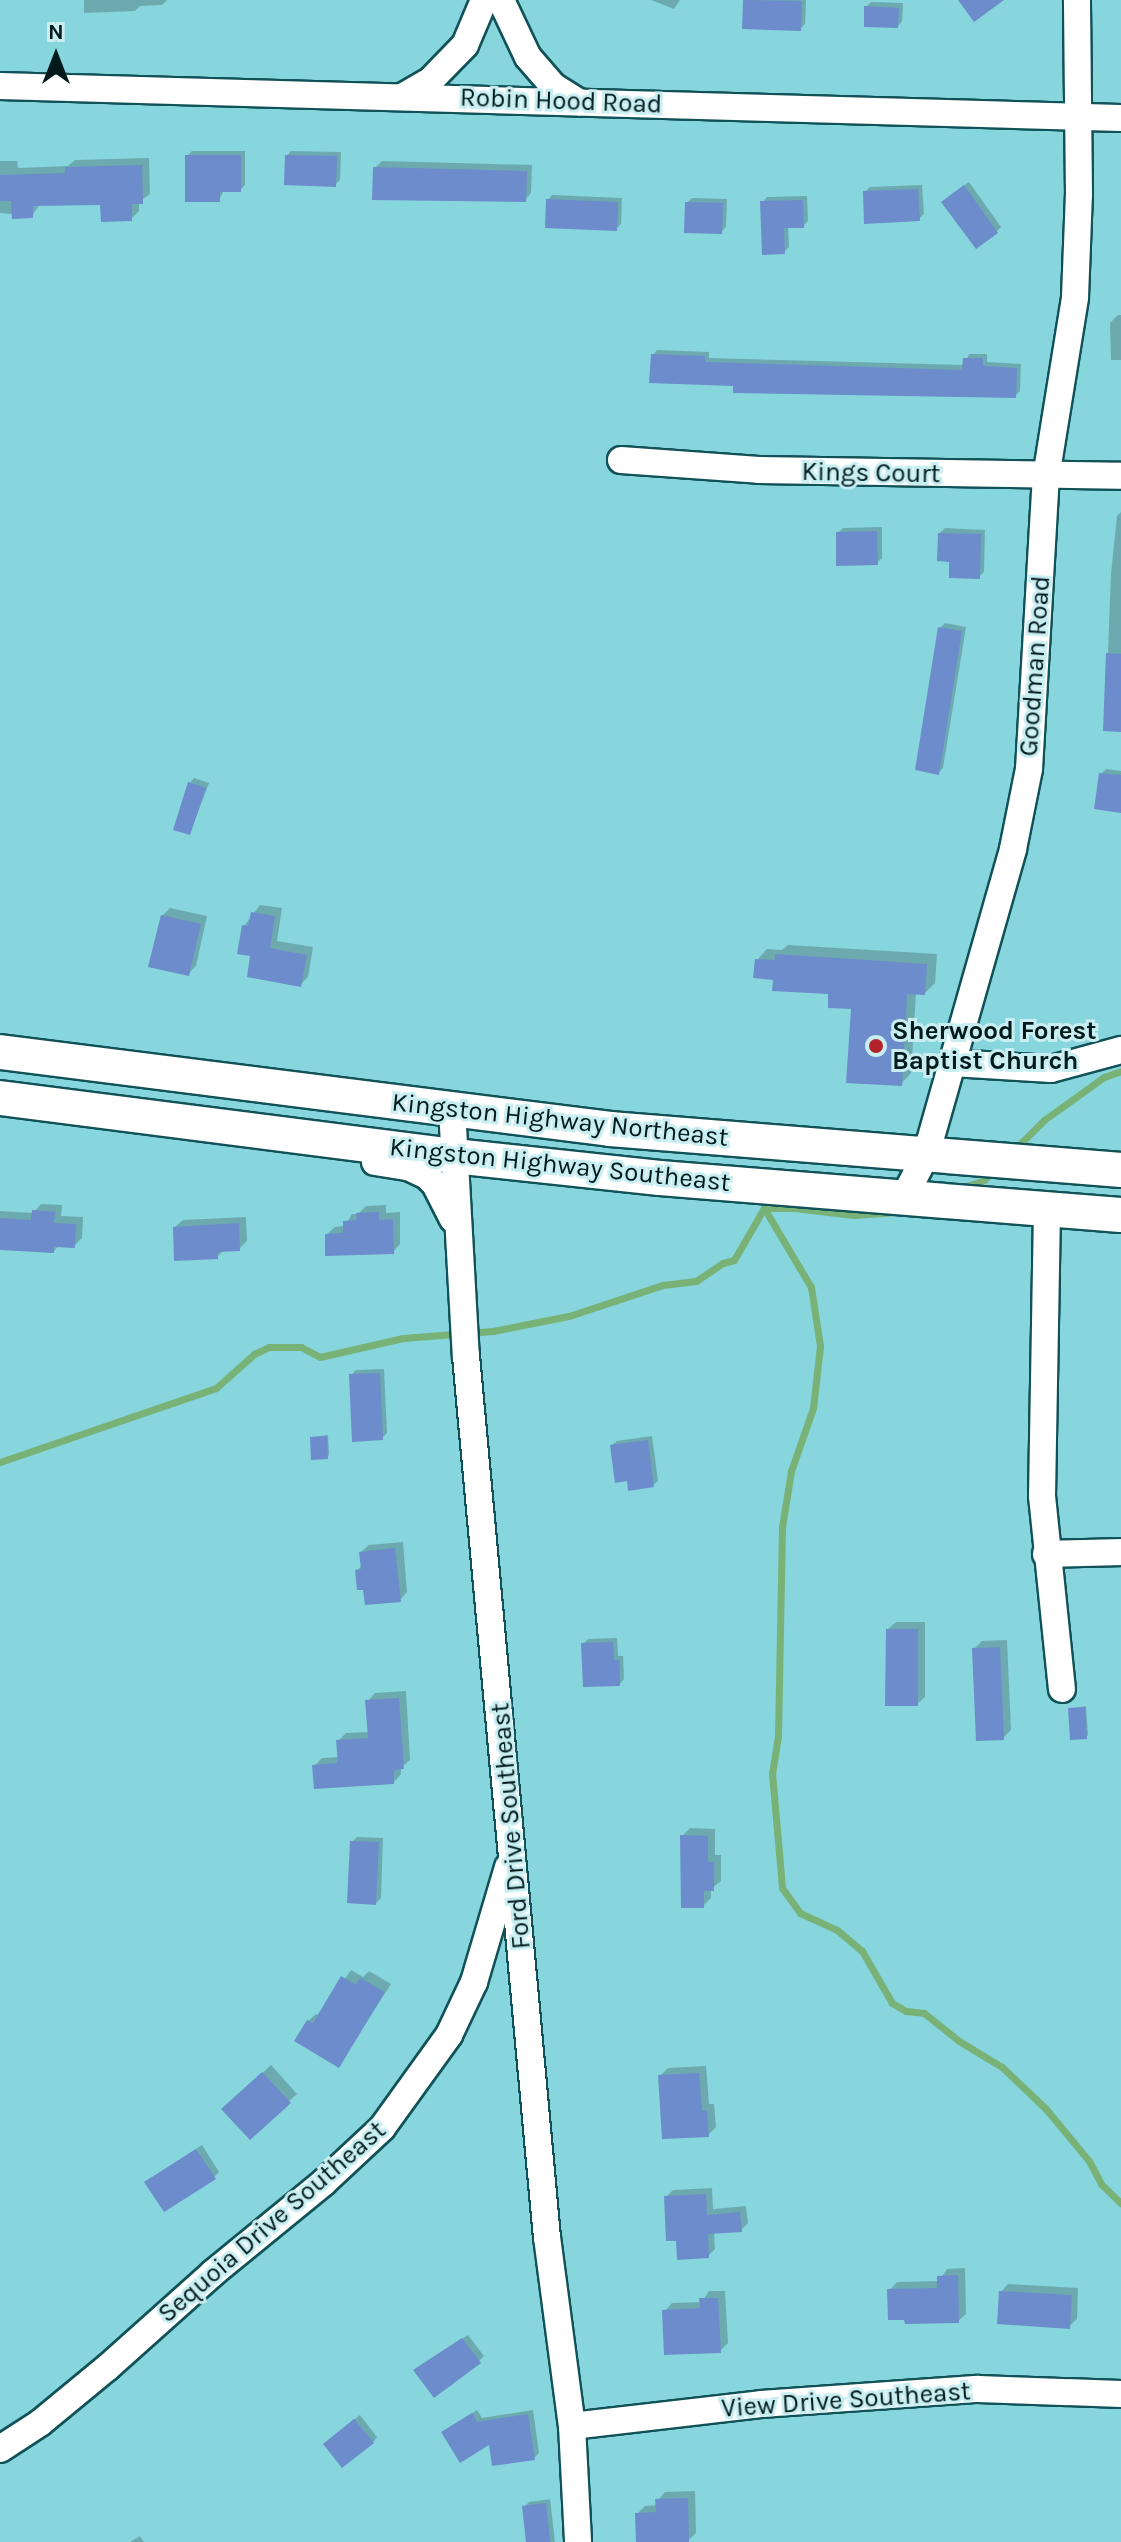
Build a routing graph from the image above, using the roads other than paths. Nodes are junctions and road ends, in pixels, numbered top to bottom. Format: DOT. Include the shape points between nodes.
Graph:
graph roads {
  1 [pos="484,0"];
  2 [pos="501,0"];
  3 [pos="1077,0"];
  4 [pos="0,86"];
  5 [pos="402,97"];
  6 [pos="579,102"];
  7 [pos="1078,116"];
  8 [pos="1121,118"];
  9 [pos="621,460"];
  10 [pos="1121,476"];
  11 [pos="1046,477"];
  12 [pos="1121,1050"];
  13 [pos="0,1052"];
  14 [pos="952,1063"];
  15 [pos="0,1098"];
  16 [pos="452,1109"];
  17 [pos="188,1121"];
  18 [pos="926,1155"];
  19 [pos="454,1156"];
  20 [pos="1121,1170"];
  21 [pos="903,1199"];
  22 [pos="1047,1210"];
  23 [pos="1121,1215"];
  24 [pos="460,1233"];
  25 [pos="1121,1552"];
  26 [pos="1046,1554"];
  27 [pos="1062,1689"];
  28 [pos="511,1855"];
  29 [pos="1121,2394"];
  30 [pos="572,2426"];
  31 [pos="0,2449"];
  32 [pos="578,2542"];
  1 -- 5 [label="street" via="465,45 430,81"];
  2 -- 6 [label="street" via="528,57 553,86"];
  3 -- 7 [label="street, Goodman Road"];
  4 -- 5 [label="street, Robin Hood Road"];
  5 -- 6 [label="street, Robin Hood Road"];
  6 -- 7 [label="street, Robin Hood Road"];
  7 -- 8 [label="street, Robin Hood Road"];
  7 -- 11 [label="street, Goodman Road" via="1075,297"];
  9 -- 11 [label="street, Kings Court" via="759,470"];
  10 -- 11 [label="street, Kings Court"];
  11 -- 14 [label="street, Goodman Road" via="1029,769 1013,849"];
  12 -- 14 [label="street" via="1051,1069"];
  13 -- 16 [label="main road, Kingston Highway Northeast"];
  14 -- 18 [label="street, Goodman Road"];
  15 -- 17 [label="main road, Kingston Highway Southeast"];
  16 -- 18 [label="main road, Kingston Highway Northeast" via="610,1129"];
  16 -- 19 [label="street, Ford Drive Southeast"];
  17 -- 19 [label="main road, Kingston Highway Southeast"];
  17 -- 24 [label="street" via="309,1153 408,1167 435,1184"];
  18 -- 20 [label="main road, Kingston Highway Northeast"];
  18 -- 21 [label="street, Goodman Road"];
  19 -- 21 [label="main road, Kingston Highway Southeast"];
  19 -- 24 [label="street, Ford Drive Southeast"];
  21 -- 22 [label="main road, Kingston Highway Southeast"];
  22 -- 23 [label="main road, Kingston Highway Southeast"];
  22 -- 26 [label="street" via="1042,1496"];
  24 -- 28 [label="street, Ford Drive Southeast" via="466,1356"];
  25 -- 26 [label="street"];
  26 -- 27 [label="street"];
  28 -- 30 [label="street, Ford Drive Southeast" via="547,2237"];
  28 -- 31 [label="street, Sequoia Drive Southeast" via="474,1982 449,2035 382,2128 108,2367"];
  29 -- 30 [label="street, View Drive Southeast" via="978,2389 761,2404"];
  30 -- 32 [label="street, Ford Drive Southeast"];
}
